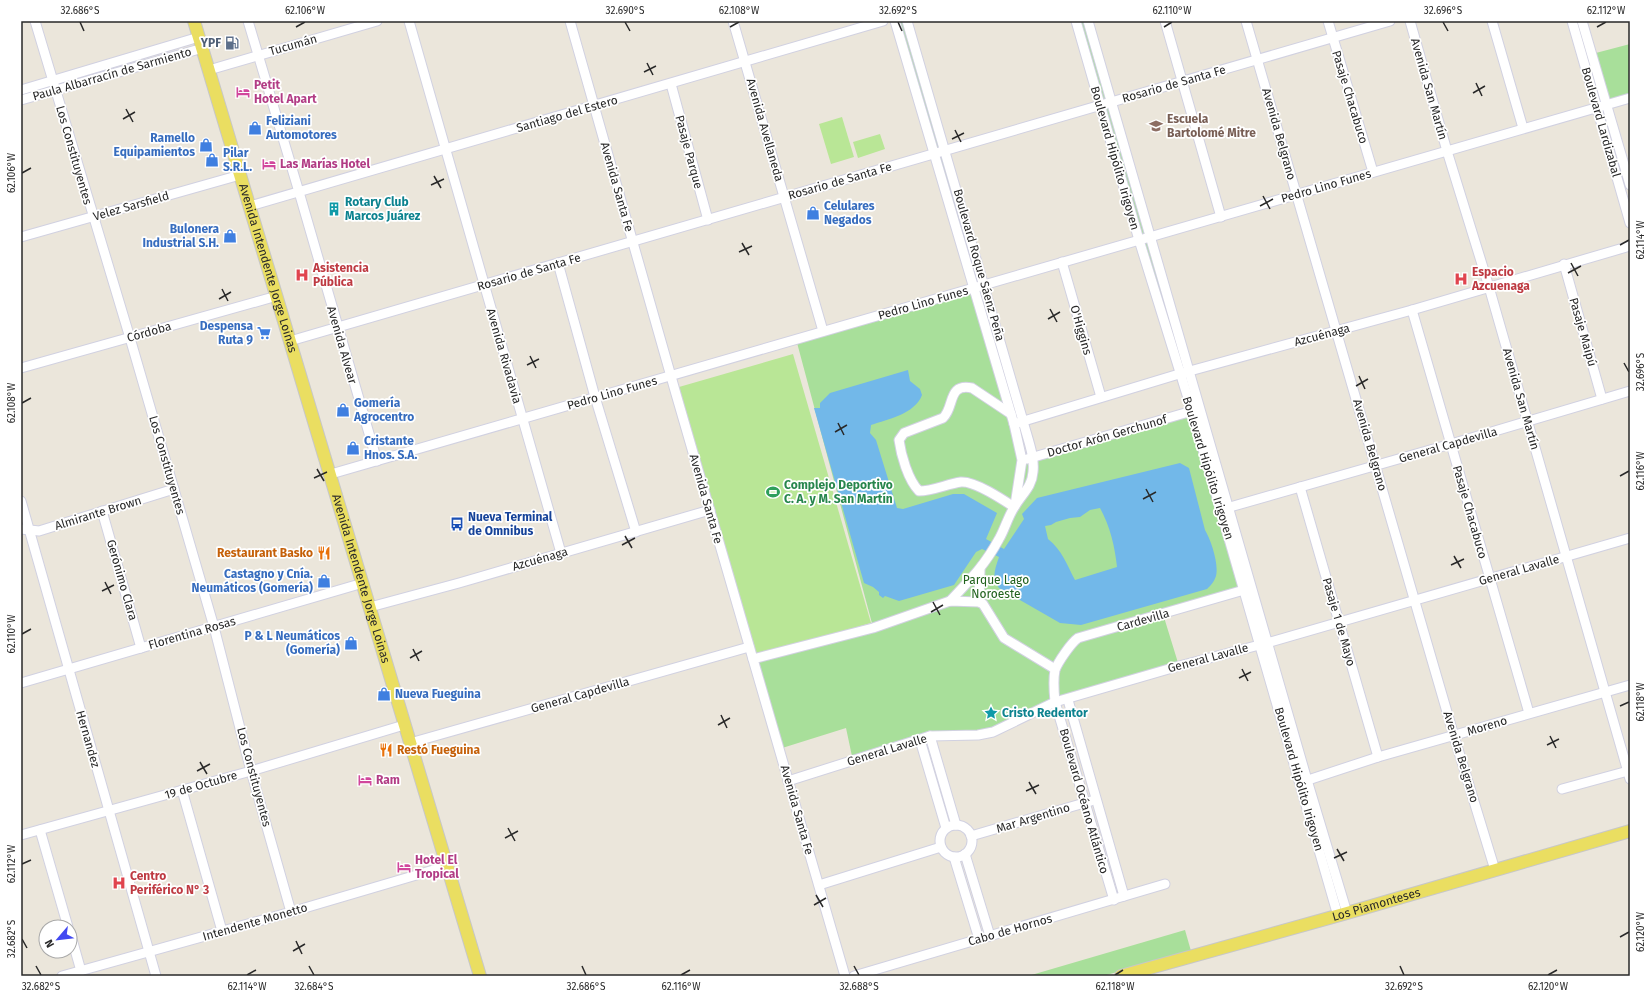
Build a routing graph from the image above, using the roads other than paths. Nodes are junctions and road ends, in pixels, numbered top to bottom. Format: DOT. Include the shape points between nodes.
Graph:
graph roads {
  1 [pos="35,21"];
  2 [pos="194,21"];
  3 [pos="248,21"];
  4 [pos="377,21"];
  5 [pos="409,21"];
  6 [pos="570,21"];
  7 [pos="733,21"];
  8 [pos="883,21"];
  9 [pos="895,21"];
  10 [pos="908,21"];
  11 [pos="1076,21"];
  12 [pos="1088,21"];
  13 [pos="1165,21"];
  14 [pos="1246,21"];
  15 [pos="1328,21"];
  16 [pos="1390,21"];
  17 [pos="1410,21"];
  18 [pos="1492,21"];
  19 [pos="1572,21"];
  20 [pos="1582,21"];
  21 [pos="1333,38"];
  22 [pos="201,43"];
  23 [pos="258,56"];
  24 [pos="1257,60"];
  25 [pos="745,62"];
  26 [pos="209,70"];
  27 [pos="1182,82"];
  28 [pos="671,84"];
  29 [pos="54,85"];
  30 [pos="21,90"];
  31 [pos="1630,98"];
  32 [pos="21,100"];
  33 [pos="1112,102"];
  34 [pos="1606,104"];
  35 [pos="1100,105"];
  36 [pos="594,107"];
  37 [pos="1597,108"];
  38 [pos="1523,128"];
  39 [pos="445,149"];
  40 [pos="945,150"];
  41 [pos="1447,151"];
  42 [pos="934,154"];
  43 [pos="1373,172"];
  44 [pos="240,175"];
  45 [pos="1630,185"];
  46 [pos="299,192"];
  47 [pos="1297,193"];
  48 [pos="784,198"];
  49 [pos="250,206"];
  50 [pos="1221,216"];
  51 [pos="93,217"];
  52 [pos="708,220"];
  53 [pos="1630,223"];
  54 [pos="21,237"];
  55 [pos="1151,237"];
  56 [pos="1139,240"];
  57 [pos="632,242"];
  58 [pos="1630,246"];
  59 [pos="1062,262"];
  60 [pos="558,263"];
  61 [pos="1564,264"];
  62 [pos="484,285"];
  63 [pos="985,285"];
  64 [pos="1489,287"];
  65 [pos="973,288"];
  66 [pos="277,296"];
  67 [pos="1412,310"];
  68 [pos="338,327"];
  69 [pos="823,331"];
  70 [pos="1336,331"];
  71 [pos="130,338"];
  72 [pos="290,341"];
  73 [pos="21,368"];
  74 [pos="1189,372"];
  75 [pos="1179,374"];
  76 [pos="671,376"];
  77 [pos="1630,391"];
  78 [pos="595,397"];
  79 [pos="1101,397"];
  80 [pos="1602,399"];
  81 [pos="1192,411"];
  82 [pos="1011,414"];
  83 [pos="522,419"];
  84 [pos="1024,421"];
  85 [pos="1528,422"];
  86 [pos="1014,424"];
  87 [pos="1451,444"];
  88 [pos="1032,458"];
  89 [pos="1022,460"];
  90 [pos="377,461"];
  91 [pos="1377,465"];
  92 [pos="331,474"];
  93 [pos="1300,487"];
  94 [pos="174,489"];
  95 [pos="21,501"];
  96 [pos="1014,506"];
  97 [pos="1224,509"];
  98 [pos="710,510"];
  99 [pos="102,511"];
  100 [pos="25,529"];
  101 [pos="636,532"];
  102 [pos="1630,538"];
  103 [pos="561,553"];
  104 [pos="1567,556"];
  105 [pos="980,570"];
  106 [pos="1489,578"];
  107 [pos="362,583"];
  108 [pos="1244,590"];
  109 [pos="1414,599"];
  110 [pos="950,601"];
  111 [pos="979,602"];
  112 [pos="370,607"];
  113 [pos="1339,622"];
  114 [pos="214,627"];
  115 [pos="1263,643"];
  116 [pos="749,647"];
  117 [pos="141,648"];
  118 [pos="753,660"];
  119 [pos="68,669"];
  120 [pos="1056,669"];
  121 [pos="21,683"];
  122 [pos="1630,685"];
  123 [pos="1605,692"];
  124 [pos="1068,700"];
  125 [pos="1055,702"];
  126 [pos="1529,713"];
  127 [pos="404,725"];
  128 [pos="930,736"];
  129 [pos="1454,736"];
  130 [pos="920,740"];
  131 [pos="410,744"];
  132 [pos="1378,757"];
  133 [pos="251,770"];
  134 [pos="1629,775"];
  135 [pos="788,781"];
  136 [pos="1303,781"];
  137 [pos="1562,789"];
  138 [pos="182,790"];
  139 [pos="1096,800"];
  140 [pos="1085,803"];
  141 [pos="108,810"];
  142 [pos="956,825"];
  143 [pos="946,828"];
  144 [pos="40,830"];
  145 [pos="1630,831"];
  146 [pos="21,835"];
  147 [pos="971,836"];
  148 [pos="941,847"];
  149 [pos="965,854"];
  150 [pos="954,857"];
  151 [pos="447,866"];
  152 [pos="1495,870"];
  153 [pos="1165,884"];
  154 [pos="819,885"];
  155 [pos="1124,896"];
  156 [pos="1114,900"];
  157 [pos="291,912"];
  158 [pos="1343,915"];
  159 [pos="66,919"];
  160 [pos="222,931"];
  161 [pos="990,936"];
  162 [pos="980,939"];
  163 [pos="149,951"];
  164 [pos="78,959"];
  165 [pos="81,971"];
  166 [pos="62,976"];
  167 [pos="156,976"];
  168 [pos="480,976"];
  169 [pos="845,976"];
  170 [pos="854,976"];
  171 [pos="1121,976"];
  1 -- 29 [label="street, Los Constituyentes"];
  2 -- 22 [label="main road, Avenida Intendente Jorge Loinas"];
  3 -- 23 [label="street, Avenida Alvear"];
  4 -- 23 [label="street, Tucumán"];
  5 -- 39 [label="street, Avenida Rivadavia"];
  6 -- 36 [label="street, Avenida Santa Fe"];
  7 -- 25 [label="street, Avenida Avellaneda"];
  8 -- 25 [label="street, Santiago del Estero"];
  9 -- 42 [label="street, Boulevard Roque Sáenz Peña"];
  10 -- 40 [label="street, Boulevard Roque Sáenz Peña"];
  11 -- 35 [label="street, Boulevard Hipólito Irigoyen"];
  12 -- 33 [label="street, Boulevard Hipólito Irigoyen"];
  13 -- 27 [label="street"];
  14 -- 24 [label="street, Avenida Belgrano"];
  15 -- 21 [label="street, Pasaje Chacabuco"];
  16 -- 21 [label="street, Rosario de Santa Fe"];
  17 -- 41 [label="street, Avenida San Martín"];
  18 -- 38 [label="street"];
  19 -- 37 [label="street, Boulevard Lardizabal"];
  20 -- 34 [label="street, Boulevard Lardizabal"];
  21 -- 24 [label="street, Rosario de Santa Fe"];
  21 -- 43 [label="street, Pasaje Chacabuco"];
  22 -- 26 [label="main road, Avenida Intendente Jorge Loinas"];
  22 -- 29 [label="street, Paula Albarracín de Sarmiento"];
  23 -- 26 [label="street, Tucumán"];
  23 -- 46 [label="street, Avenida Alvear"];
  24 -- 27 [label="street, Rosario de Santa Fe"];
  24 -- 47 [label="street, Avenida Belgrano"];
  25 -- 28 [label="street, Santiago del Estero"];
  25 -- 48 [label="street, Avenida Avellaneda"];
  26 -- 44 [label="main road, Avenida Intendente Jorge Loinas"];
  27 -- 33 [label="street, Rosario de Santa Fe"];
  27 -- 50 [label="street"];
  28 -- 36 [label="street, Santiago del Estero"];
  28 -- 52 [label="street, Pasaje Parque"];
  29 -- 30 [label="street, Paula Albarracín de Sarmiento"];
  29 -- 32 [label="street, Paula Albarracín de Sarmiento"];
  29 -- 51 [label="street, Los Constituyentes"];
  31 -- 34 [label="street, Pedro Lino Funes"];
  33 -- 35 [label="street, Rosario de Santa Fe"];
  33 -- 55 [label="street, Boulevard Hipólito Irigoyen"];
  34 -- 37 [label="street, Pedro Lino Funes"];
  34 -- 45 [label="street, Boulevard Lardizabal"];
  35 -- 40 [label="street, Rosario de Santa Fe"];
  35 -- 56 [label="street, Boulevard Hipólito Irigoyen"];
  36 -- 39 [label="street, Santiago del Estero"];
  36 -- 57 [label="street, Avenida Santa Fe"];
  37 -- 38 [label="street, Pedro Lino Funes"];
  37 -- 53 [label="street, Boulevard Lardizabal"];
  38 -- 41 [label="street, Pedro Lino Funes"];
  39 -- 46 [label="street, Santiago del Estero"];
  39 -- 62 [label="street, Avenida Rivadavia"];
  40 -- 42 [label="street, Rosario de Santa Fe"];
  40 -- 63 [label="street, Boulevard Roque Sáenz Peña"];
  41 -- 43 [label="street, Pedro Lino Funes"];
  41 -- 64 [label="street, Avenida San Martín"];
  42 -- 48 [label="street, Rosario de Santa Fe"];
  42 -- 65 [label="street, Boulevard Roque Sáenz Peña"];
  43 -- 47 [label="street, Pedro Lino Funes"];
  44 -- 49 [label="main road, Avenida Intendente Jorge Loinas"];
  44 -- 51 [label="street, Velez Sarsfield"];
  46 -- 49 [label="street, Santiago del Estero"];
  46 -- 68 [label="street, Avenida Alvear"];
  47 -- 50 [label="street, Pedro Lino Funes"];
  47 -- 70 [label="street, Avenida Belgrano"];
  48 -- 52 [label="street, Rosario de Santa Fe"];
  48 -- 69 [label="street, Avenida Avellaneda"];
  49 -- 66 [label="main road, Avenida Intendente Jorge Loinas"];
  50 -- 55 [label="street, Pedro Lino Funes"];
  51 -- 54 [label="street, Velez Sarsfield"];
  51 -- 71 [label="street, Los Constituyentes"];
  52 -- 57 [label="street, Rosario de Santa Fe"];
  55 -- 56 [label="street, Pedro Lino Funes"];
  55 -- 74 [label="street, Boulevard Hipólito Irigoyen"];
  56 -- 59 [label="street, Pedro Lino Funes"];
  56 -- 75 [label="street, Boulevard Hipólito Irigoyen"];
  57 -- 60 [label="street, Rosario de Santa Fe"];
  57 -- 76 [label="street, Avenida Santa Fe"];
  58 -- 61 [label="street, Azcuénaga"];
  59 -- 63 [label="street, Pedro Lino Funes"];
  59 -- 79 [label="street, O'Higgins"];
  60 -- 62 [label="street, Rosario de Santa Fe"];
  60 -- 78 [label="street"];
  61 -- 64 [label="street, Azcuénaga"];
  61 -- 80 [label="street, Pasaje Maipú"];
  62 -- 68 [label="street, Rosario de Santa Fe"];
  62 -- 83 [label="street, Avenida Rivadavia"];
  63 -- 65 [label="street, Pedro Lino Funes"];
  63 -- 84 [label="street, Boulevard Roque Sáenz Peña"];
  64 -- 67 [label="street, Azcuénaga"];
  64 -- 85 [label="street, Avenida San Martín"];
  65 -- 69 [label="street, Pedro Lino Funes"];
  65 -- 82 [label="street, Boulevard Roque Sáenz Peña"];
  66 -- 71 [label="street, Córdoba"];
  66 -- 72 [label="main road, Avenida Intendente Jorge Loinas"];
  67 -- 70 [label="street, Azcuénaga"];
  67 -- 87 [label="street, Pasaje Chacabuco"];
  68 -- 72 [label="street, Rosario de Santa Fe"];
  68 -- 90 [label="street, Avenida Alvear"];
  69 -- 76 [label="street, Pedro Lino Funes"];
  70 -- 74 [label="street, Azcuénaga"];
  70 -- 91 [label="street, Avenida Belgrano"];
  71 -- 73 [label="street, Córdoba"];
  71 -- 94 [label="street, Los Constituyentes"];
  72 -- 92 [label="main road, Avenida Intendente Jorge Loinas"];
  74 -- 75 [label="street, Azcuénaga"];
  74 -- 97 [label="street, Boulevard Hipólito Irigoyen"];
  75 -- 79 [label="street, Azcuénaga"];
  75 -- 81 [label="street, Boulevard Hipólito Irigoyen"];
  76 -- 78 [label="street, Pedro Lino Funes"];
  76 -- 98 [label="street, Avenida Santa Fe"];
  77 -- 80 [label="street, General Capdevilla"];
  78 -- 83 [label="street, Pedro Lino Funes"];
  78 -- 101 [label="street"];
  79 -- 84 [label="street, Azcuénaga"];
  80 -- 85 [label="street, General Capdevilla"];
  81 -- 88 [label="street, Doctor Arón Gerchunof"];
  81 -- 97 [label="street, Boulevard Hipólito Irigoyen"];
  82 -- 86 [label="street, Boulevard Roque Sáenz Peña"];
  82 -- 96 [label="street" via="972,388 966,387 957,390 952,396 947,414 942,418 904,433 899,440 913,485 919,491 968,482"];
  83 -- 90 [label="street, Pedro Lino Funes"];
  83 -- 103 [label="street, Avenida Rivadavia"];
  84 -- 86 [label="street, Azcuénaga"];
  84 -- 88 [label="street, Boulevard Roque Sáenz Peña"];
  85 -- 87 [label="street, General Capdevilla"];
  85 -- 104 [label="street, Avenida San Martín"];
  86 -- 89 [label="street, Boulevard Roque Sáenz Peña"];
  87 -- 91 [label="street, General Capdevilla"];
  87 -- 106 [label="street, Pasaje Chacabuco"];
  88 -- 89 [label="street, Doctor Arón Gerchunof"];
  88 -- 96 [label="street, Boulevard Roque Sáenz Peña" via="1034,471 1029,488"];
  89 -- 96 [label="street, Boulevard Roque Sáenz Peña"];
  90 -- 92 [label="street, Pedro Lino Funes"];
  91 -- 93 [label="street, General Capdevilla"];
  91 -- 109 [label="street, Avenida Belgrano"];
  92 -- 107 [label="main road, Avenida Intendente Jorge Loinas"];
  93 -- 97 [label="street, General Capdevilla"];
  93 -- 113 [label="street, Pasaje 1 de Mayo"];
  94 -- 99 [label="street, Almirante Brown"];
  94 -- 114 [label="street, Los Constituyentes"];
  95 -- 100 [label="street, Hernandez"];
  96 -- 105 [label="street, Boulevard Roque Sáenz Peña" via="999,539"];
  97 -- 108 [label="street, Boulevard Hipólito Irigoyen"];
  97 -- 115 [label="street, Boulevard Hipólito Irigoyen"];
  98 -- 101 [label="street, Azcuénaga"];
  98 -- 116 [label="street, Avenida Santa Fe"];
  99 -- 100 [label="street, Almirante Brown" via="38,531"];
  99 -- 117 [label="street, Gerónimo Clara"];
  100 -- 119 [label="street, Hernandez"];
  101 -- 103 [label="street, Azcuénaga"];
  102 -- 104 [label="street, General Lavalle"];
  103 -- 112 [label="street, Azcuénaga"];
  104 -- 106 [label="street, General Lavalle"];
  104 -- 123 [label="street, Avenida San Martín"];
  105 -- 110 [label="street, Boulevard Roque Sáenz Peña"];
  105 -- 111 [label="street"];
  106 -- 109 [label="street, General Lavalle"];
  106 -- 126 [label="street, Pasaje Chacabuco"];
  107 -- 112 [label="main road, Avenida Intendente Jorge Loinas"];
  107 -- 114 [label="street, Florentina Rosas"];
  108 -- 115 [label="street, Boulevard Hipólito Irigoyen"];
  108 -- 120 [label="street, Cardevilla" via="1078,638"];
  109 -- 113 [label="street, General Lavalle"];
  109 -- 129 [label="street, Avenida Belgrano"];
  110 -- 111 [label="street"];
  110 -- 118 [label="street" via="873,628"];
  111 -- 120 [label="street" via="987,608 1004,638"];
  112 -- 127 [label="main road, Avenida Intendente Jorge Loinas"];
  113 -- 115 [label="street, General Lavalle"];
  113 -- 132 [label="street, Pasaje 1 de Mayo"];
  114 -- 117 [label="street, Florentina Rosas"];
  114 -- 133 [label="street, Los Constituyentes"];
  115 -- 124 [label="street, General Lavalle"];
  115 -- 136 [label="street, Boulevard Hipólito Irigoyen"];
  116 -- 118 [label="street, Avenida Santa Fe"];
  116 -- 131 [label="street, General Capdevilla"];
  117 -- 119 [label="street, Florentina Rosas"];
  118 -- 135 [label="street, Avenida Santa Fe"];
  119 -- 121 [label="street, Florentina Rosas"];
  119 -- 141 [label="street, Hernandez"];
  120 -- 125 [label="street, Boulevard Océano Atlántico"];
  122 -- 123 [label="street, Moreno"];
  123 -- 126 [label="street, Moreno"];
  123 -- 134 [label="street, Avenida San Martín"];
  124 -- 125 [label="street, General Lavalle"];
  124 -- 139 [label="street, Boulevard Océano Atlántico"];
  125 -- 128 [label="street, General Lavalle" via="993,732 978,735"];
  125 -- 140 [label="street, Boulevard Océano Atlántico"];
  126 -- 129 [label="street, Moreno"];
  127 -- 131 [label="main road, Avenida Intendente Jorge Loinas"];
  127 -- 133 [label="street, 19 de Octubre"];
  128 -- 130 [label="street, General Lavalle"];
  128 -- 142 [label="street"];
  129 -- 132 [label="street, Moreno"];
  129 -- 152 [label="street, Avenida Belgrano"];
  130 -- 135 [label="street, General Lavalle"];
  130 -- 143 [label="street"];
  131 -- 151 [label="main road, Avenida Intendente Jorge Loinas"];
  132 -- 136 [label="street, Moreno"];
  133 -- 138 [label="street, 19 de Octubre"];
  133 -- 157 [label="street, Los Constituyentes"];
  134 -- 137 [label="street"];
  135 -- 154 [label="street, Avenida Santa Fe"];
  136 -- 158 [label="street, Boulevard Hipólito Irigoyen"];
  138 -- 141 [label="street, 19 de Octubre"];
  138 -- 160 [label="street"];
  139 -- 140 [label="street, Mar Argentino"];
  139 -- 155 [label="street, Boulevard Océano Atlántico"];
  140 -- 147 [label="street, Mar Argentino"];
  140 -- 156 [label="street, Boulevard Océano Atlántico"];
  141 -- 144 [label="street, 19 de Octubre"];
  141 -- 163 [label="street, Hernandez"];
  142 -- 143 [label="street"];
  142 -- 147 [label="street" via="965,828"];
  143 -- 148 [label="street" via="941,834"];
  144 -- 146 [label="street, 19 de Octubre"];
  144 -- 159 [label="street"];
  145 -- 152 [label="main road, Los Piamonteses"];
  147 -- 149 [label="street" via="971,846"];
  148 -- 150 [label="street" via="946,854"];
  148 -- 154 [label="street"];
  149 -- 150 [label="street"];
  149 -- 161 [label="street"];
  150 -- 162 [label="street"];
  151 -- 157 [label="street, Intendente Monetto"];
  151 -- 168 [label="main road, Avenida Intendente Jorge Loinas"];
  152 -- 158 [label="main road, Los Piamonteses"];
  153 -- 155 [label="street, Cabo de Hornos"];
  154 -- 169 [label="street, Avenida Santa Fe"];
  155 -- 156 [label="street, Cabo de Hornos"];
  156 -- 161 [label="street, Cabo de Hornos"];
  157 -- 160 [label="street, Intendente Monetto"];
  158 -- 171 [label="main road, Los Piamonteses"];
  160 -- 163 [label="street, Intendente Monetto"];
  161 -- 162 [label="street, Cabo de Hornos"];
  162 -- 170 [label="street, Cabo de Hornos"];
  163 -- 165 [label="street, Intendente Monetto"];
  163 -- 167 [label="street, Hernandez"];
  164 -- 165 [label="street"];
  165 -- 166 [label="street, Intendente Monetto"];
}
